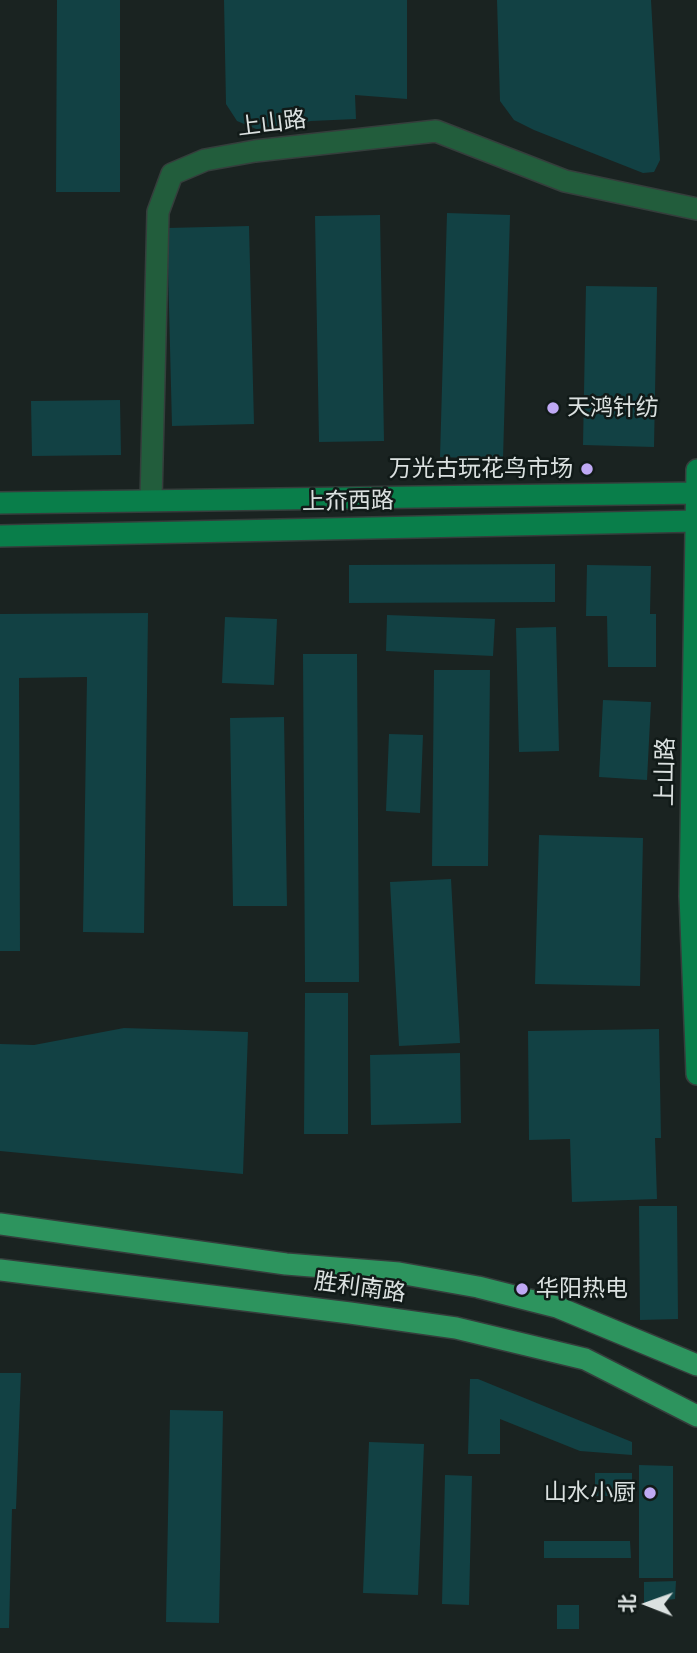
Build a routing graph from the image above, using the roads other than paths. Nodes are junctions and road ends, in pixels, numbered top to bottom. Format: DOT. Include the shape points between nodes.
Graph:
graph roads {
  1 [pos="697,209"];
  2 [pos="697,470"];
  3 [pos="696,493"];
  4 [pos="151,500"];
  5 [pos="0,503"];
  6 [pos="697,521"];
  7 [pos="0,536"];
  8 [pos="694,787"];
  9 [pos="697,1074"];
  10 [pos="0,1224"];
  11 [pos="0,1270"];
  12 [pos="697,1366"];
  13 [pos="697,1416"];
  1 -- 4 [label="street, 上山路" via="565,181 436,131 255,151 205,160 172,174 158,212"];
  2 -- 3 [label="street, 上山路"];
  3 -- 4 [label="street, 上夼西路"];
  3 -- 6 [label="street, 上山路"];
  4 -- 5 [label="street, 上夼西路"];
  6 -- 7 [label="street, 上夼西路"];
  6 -- 8 [label="street, 上山路"];
  8 -- 9 [label="street, 上山路" via="690,896"];
  10 -- 12 [label="main road, 胜利南路" via="286,1264 399,1273 478,1287 557,1307"];
  11 -- 13 [label="main road, 胜利南路" via="456,1328 585,1359"];
}
